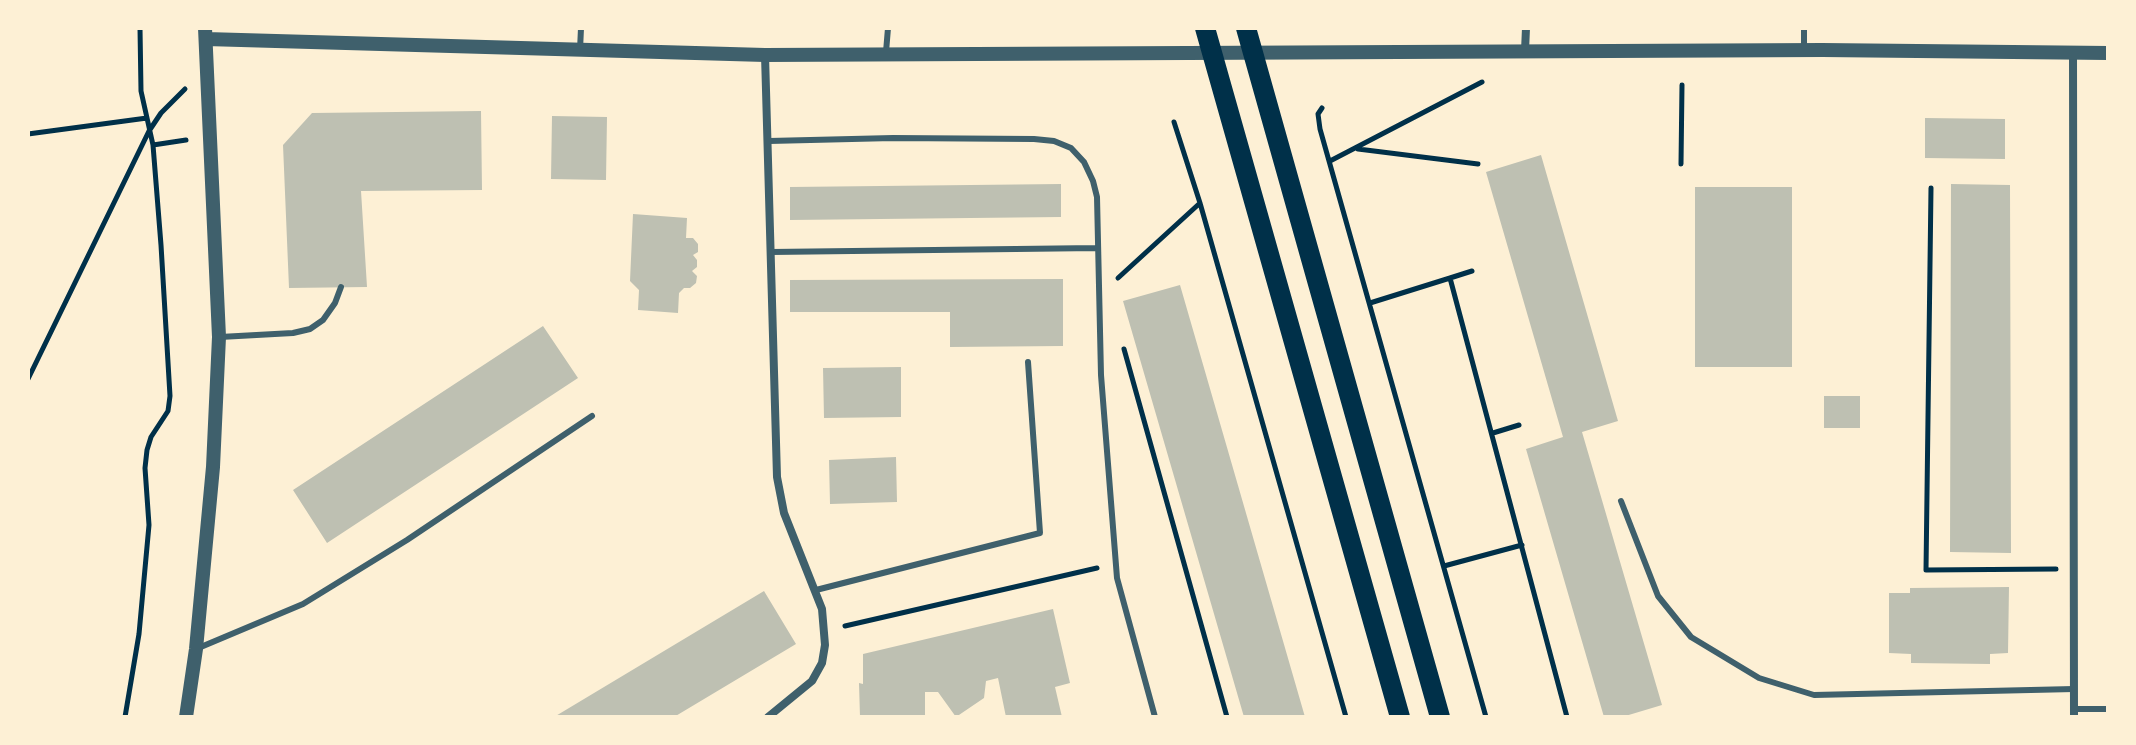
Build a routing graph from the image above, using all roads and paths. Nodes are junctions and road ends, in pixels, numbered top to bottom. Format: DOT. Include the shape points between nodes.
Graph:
graph roads {
  1 [pos="140,28"];
  2 [pos="581,28"];
  3 [pos="888,28"];
  4 [pos="1205,28"];
  5 [pos="1246,28"];
  6 [pos="1526,28"];
  7 [pos="1804,28"];
  8 [pos="206,33"];
  9 [pos="580,50"];
  10 [pos="1804,50"];
  11 [pos="1525,51"];
  12 [pos="886,53"];
  13 [pos="1212,53"];
  14 [pos="1254,53"];
  15 [pos="2073,53"];
  16 [pos="2108,53"];
  17 [pos="765,55"];
  18 [pos="1482,82"];
  19 [pos="1682,85"];
  20 [pos="185,88"];
  21 [pos="1322,108"];
  22 [pos="147,118"];
  23 [pos="1174,122"];
  24 [pos="149,131"];
  25 [pos="28,134"];
  26 [pos="769,141"];
  27 [pos="1357,149"];
  28 [pos="1330,161"];
  29 [pos="1478,164"];
  30 [pos="1681,164"];
  31 [pos="1931,188"];
  32 [pos="1200,203"];
  33 [pos="1097,248"];
  34 [pos="771,252"];
  35 [pos="1472,271"];
  36 [pos="1450,278"];
  37 [pos="1113,283"];
  38 [pos="341,287"];
  39 [pos="1369,303"];
  40 [pos="219,337"];
  41 [pos="1122,340"];
  42 [pos="1028,362"];
  43 [pos="28,379"];
  44 [pos="592,416"];
  45 [pos="1519,425"];
  46 [pos="1493,433"];
  47 [pos="1621,501"];
  48 [pos="1522,545"];
  49 [pos="1116,563"];
  50 [pos="1444,566"];
  51 [pos="2056,569"];
  52 [pos="816,590"];
  53 [pos="825,630"];
  54 [pos="196,649"];
  55 [pos="2074,689"];
  56 [pos="2108,709"];
  57 [pos="2074,713"];
  58 [pos="125,717"];
  59 [pos="186,717"];
  60 [pos="768,717"];
  61 [pos="1155,717"];
  62 [pos="1227,717"];
  63 [pos="1346,717"];
  64 [pos="1400,717"];
  65 [pos="1440,717"];
  66 [pos="1486,717"];
  67 [pos="1567,717"];
  1 -- 22 [label="path"];
  2 -- 9 [label="lane"];
  3 -- 12 [label="lane"];
  4 -- 13 [label="main road"];
  5 -- 14 [label="main road"];
  6 -- 11 [label="street"];
  7 -- 10 [label="lane"];
  8 -- 9 [label="street"];
  8 -- 40 [label="street"];
  9 -- 17 [label="street"];
  10 -- 11 [label="street"];
  10 -- 15 [label="street"];
  11 -- 14 [label="street"];
  12 -- 13 [label="street"];
  12 -- 17 [label="street"];
  13 -- 14 [label="street"];
  13 -- 64 [label="main road"];
  14 -- 65 [label="main road"];
  15 -- 16 [label="street"];
  15 -- 55 [label="street"];
  17 -- 26 [label="street"];
  18 -- 27 [label="path"];
  19 -- 30 [label="path"];
  20 -- 24 [label="path"];
  21 -- 28 [label="path" via="1318,114"];
  22 -- 24 [label="path"];
  22 -- 25 [label="path"];
  23 -- 32 [label="path"];
  24 -- 43 [label="path"];
  24 -- 58 [label="path" via="170,396 168,411 147,450 149,525"];
  26 -- 33 [label="lane" via="1054,141 1071,148 1093,181"];
  26 -- 34 [label="street"];
  27 -- 28 [label="path"];
  27 -- 29 [label="path"];
  28 -- 39 [label="path"];
  31 -- 51 [label="path" via="1926,570"];
  32 -- 37 [label="path"];
  32 -- 63 [label="path"];
  33 -- 34 [label="lane"];
  33 -- 49 [label="lane"];
  34 -- 52 [label="street" via="777,477 784,513"];
  35 -- 36 [label="path"];
  36 -- 39 [label="path"];
  36 -- 46 [label="path"];
  38 -- 40 [label="lane" via="323,320 310,329"];
  39 -- 50 [label="path"];
  40 -- 54 [label="street"];
  41 -- 62 [label="path"];
  42 -- 52 [label="lane" via="1040,533"];
  44 -- 54 [label="lane" via="303,604"];
  45 -- 46 [label="path"];
  46 -- 48 [label="path"];
  47 -- 55 [label="lane" via="1658,596 1691,637 1759,678 1814,695"];
  48 -- 50 [label="path"];
  48 -- 67 [label="path"];
  49 -- 53 [label="path"];
  49 -- 61 [label="lane"];
  50 -- 66 [label="path"];
  52 -- 53 [label="street"];
  53 -- 60 [label="street" via="822,663 812,681"];
  54 -- 59 [label="street"];
  55 -- 57 [label="street"];
  56 -- 57 [label="lane"];
}
